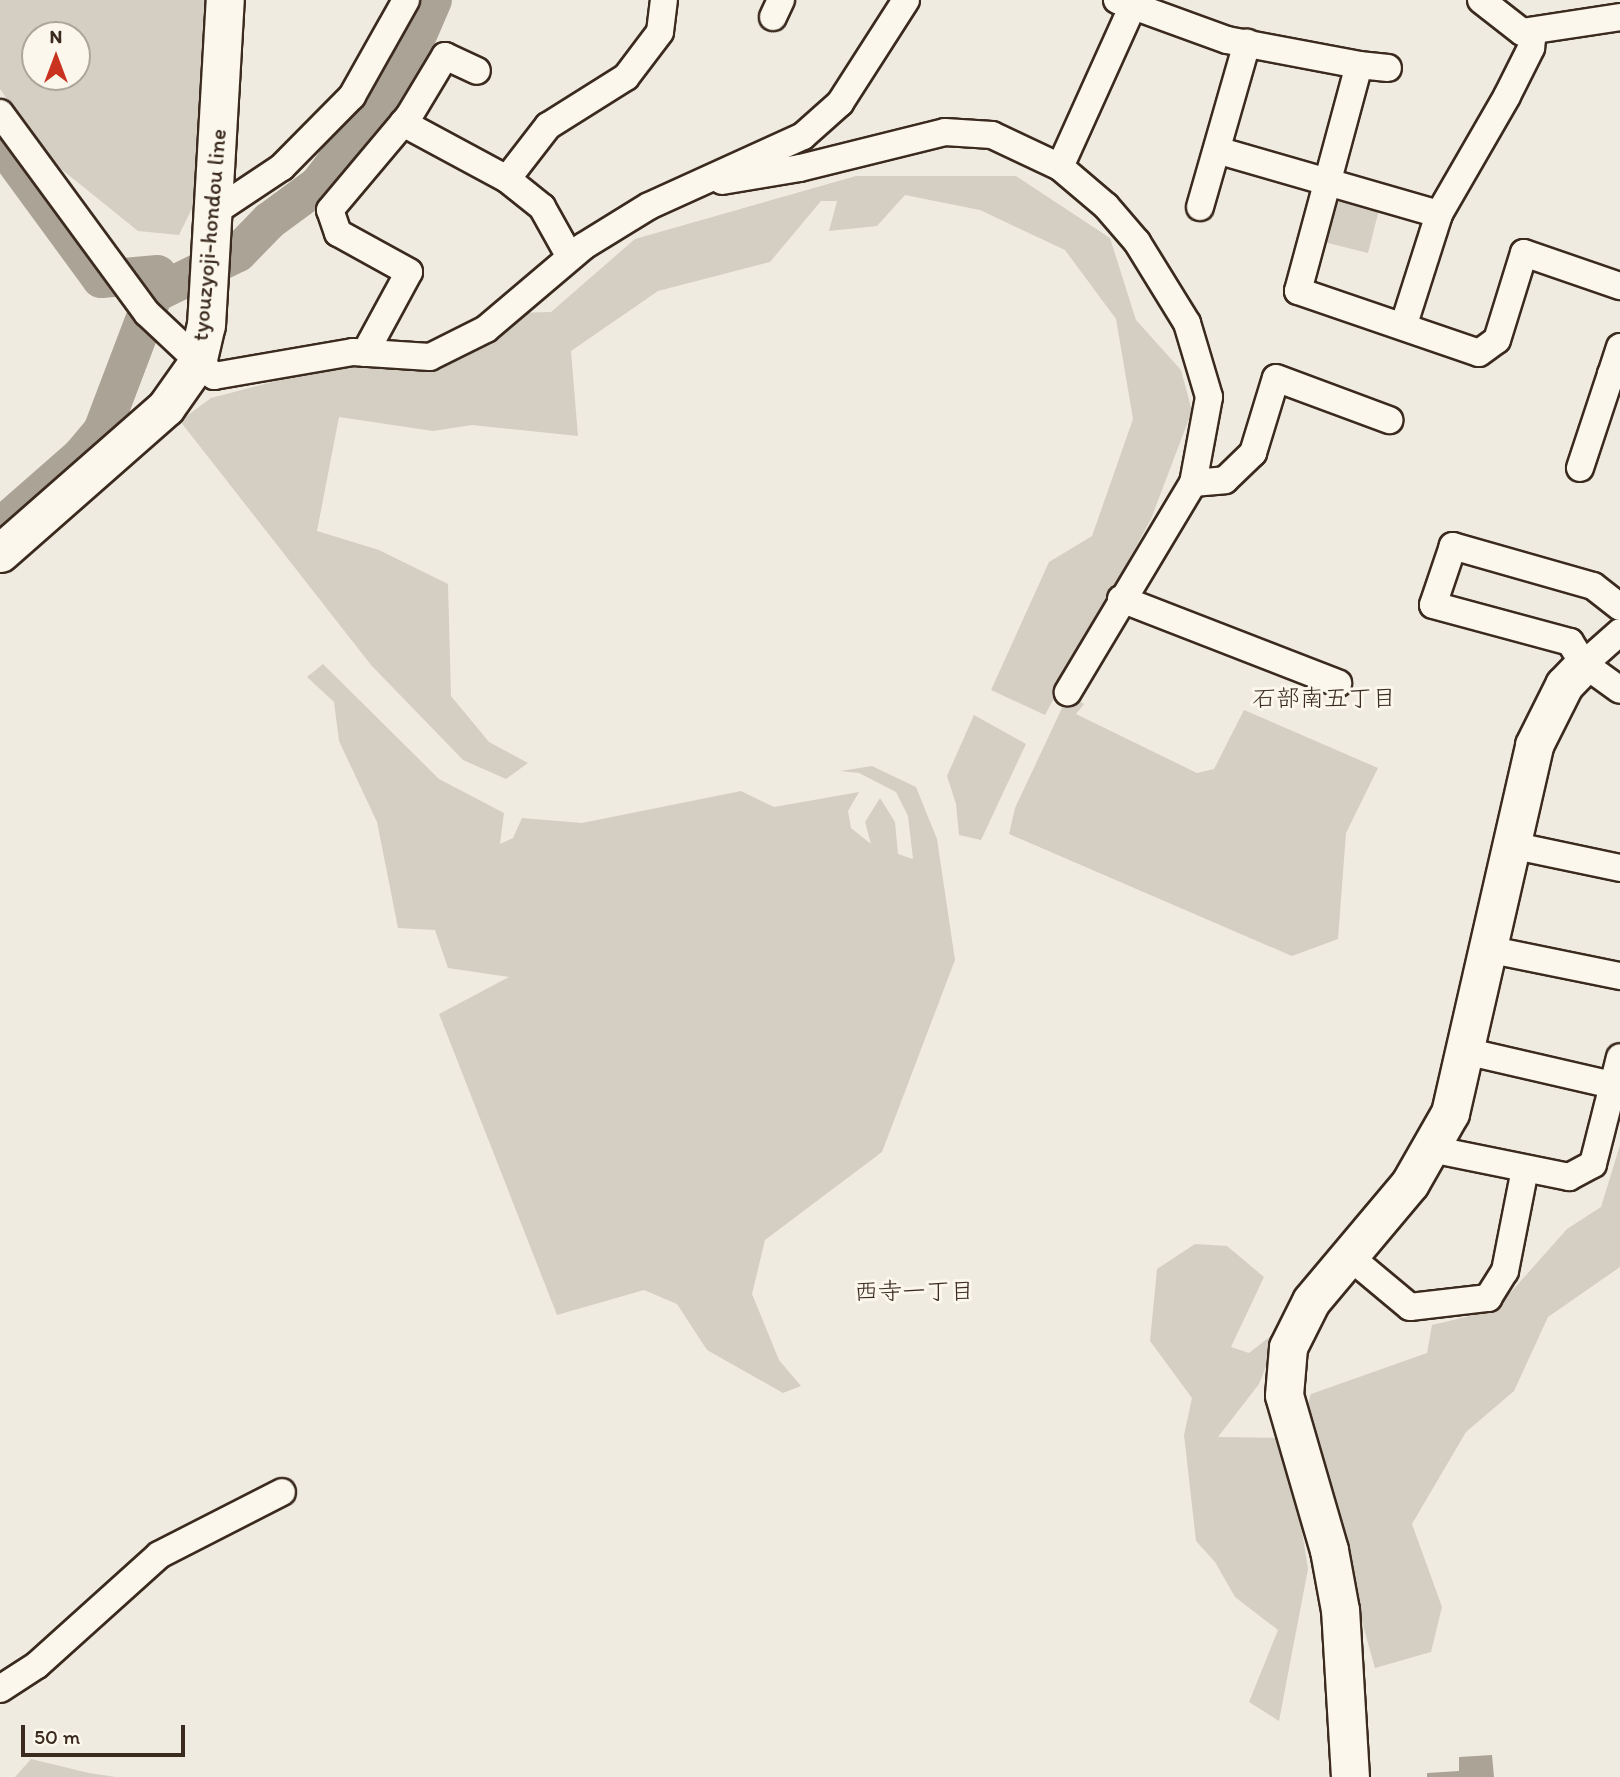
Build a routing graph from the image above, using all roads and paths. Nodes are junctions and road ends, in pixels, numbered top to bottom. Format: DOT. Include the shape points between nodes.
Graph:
graph roads {
  1 [pos="225,0"];
  2 [pos="406,0"];
  3 [pos="664,0"];
  4 [pos="1480,0"];
  5 [pos="901,1"];
  6 [pos="1125,3"];
  7 [pos="1620,18"];
  8 [pos="1533,32"];
  9 [pos="1247,43"];
  10 [pos="1359,65"];
  11 [pos="1388,68"];
  12 [pos="477,71"];
  13 [pos="0,113"];
  14 [pos="403,123"];
  15 [pos="1217,149"];
  16 [pos="1060,167"];
  17 [pos="507,179"];
  18 [pos="1328,180"];
  19 [pos="689,187"];
  20 [pos="1200,207"];
  21 [pos="213,213"];
  22 [pos="1439,214"];
  23 [pos="570,257"];
  24 [pos="1620,286"];
  25 [pos="1404,324"];
  26 [pos="1620,347"];
  27 [pos="365,353"];
  28 [pos="197,363"];
  29 [pos="1615,375"];
  30 [pos="1389,420"];
  31 [pos="1580,468"];
  32 [pos="1193,483"];
  33 [pos="0,553"];
  34 [pos="1121,599"];
  35 [pos="1620,607"];
  36 [pos="1620,632"];
  37 [pos="1584,664"];
  38 [pos="1338,683"];
  39 [pos="1620,690"];
  40 [pos="1068,692"];
  41 [pos="1511,845"];
  42 [pos="1620,868"];
  43 [pos="1487,949"];
  44 [pos="1620,976"];
  45 [pos="1465,1051"];
  46 [pos="1620,1057"];
  47 [pos="1612,1084"];
  48 [pos="1430,1149"];
  49 [pos="1525,1169"];
  50 [pos="1350,1257"];
  51 [pos="282,1492"];
  52 [pos="0,1689"];
  53 [pos="1350,1777"];
  1 -- 21 [label="street, tyouzyoji-hondou line"];
  2 -- 21 [label="street" via="352,96 282,167"];
  3 -- 17 [label="street" via="660,32 626,77 548,126"];
  4 -- 8 [label="street" via="1522,32"];
  5 -- 19 [label="street" via="840,103 803,136"];
  6 -- 9 [label="street"];
  6 -- 16 [label="street"];
  7 -- 8 [label="street"];
  8 -- 22 [label="street" via="1531,48 1507,96"];
  9 -- 10 [label="street"];
  9 -- 15 [label="street"];
  10 -- 11 [label="street"];
  10 -- 18 [label="street"];
  12 -- 14 [label="street" via="445,56"];
  13 -- 28 [label="street" via="126,285"];
  14 -- 17 [label="street"];
  14 -- 27 [label="street" via="330,210 338,233 409,272"];
  15 -- 18 [label="street"];
  15 -- 20 [label="street"];
  16 -- 19 [label="street" via="992,135 945,132 800,168"];
  16 -- 32 [label="street" via="1107,206 1137,242 1187,323 1209,397"];
  17 -- 23 [label="street" via="542,207"];
  18 -- 22 [label="street"];
  18 -- 25 [label="street" via="1298,291"];
  19 -- 23 [label="street"];
  21 -- 28 [label="street, tyouzyoji-hondou line" via="206,325"];
  22 -- 25 [label="street"];
  23 -- 27 [label="street" via="486,329 430,357"];
  24 -- 25 [label="street" via="1524,253 1497,340 1479,353"];
  26 -- 29 [label="street"];
  27 -- 28 [label="street" via="279,361 227,377 214,376"];
  28 -- 33 [label="street, tyouzyoji-hondou line" via="166,407"];
  29 -- 31 [label="street"];
  30 -- 32 [label="street" via="1276,378 1253,453 1225,480"];
  32 -- 34 [label="street"];
  34 -- 38 [label="street"];
  34 -- 40 [label="street"];
  35 -- 37 [label="street" via="1593,586 1453,546 1433,605 1570,642"];
  36 -- 37 [label="street"];
  37 -- 39 [label="street"];
  37 -- 41 [label="street" via="1564,685 1534,745"];
  41 -- 42 [label="street"];
  41 -- 43 [label="street"];
  43 -- 44 [label="street"];
  43 -- 45 [label="street"];
  45 -- 47 [label="street"];
  45 -- 48 [label="street" via="1450,1113"];
  46 -- 47 [label="street"];
  47 -- 49 [label="street" via="1593,1164 1569,1177"];
  48 -- 49 [label="street"];
  48 -- 50 [label="street" via="1410,1183"];
  49 -- 50 [label="street" via="1504,1271 1488,1298 1410,1307"];
  50 -- 53 [label="street" via="1296,1324 1284,1372 1284,1395 1329,1550 1340,1610"];
  51 -- 52 [label="street" via="159,1555 37,1665"];
}
